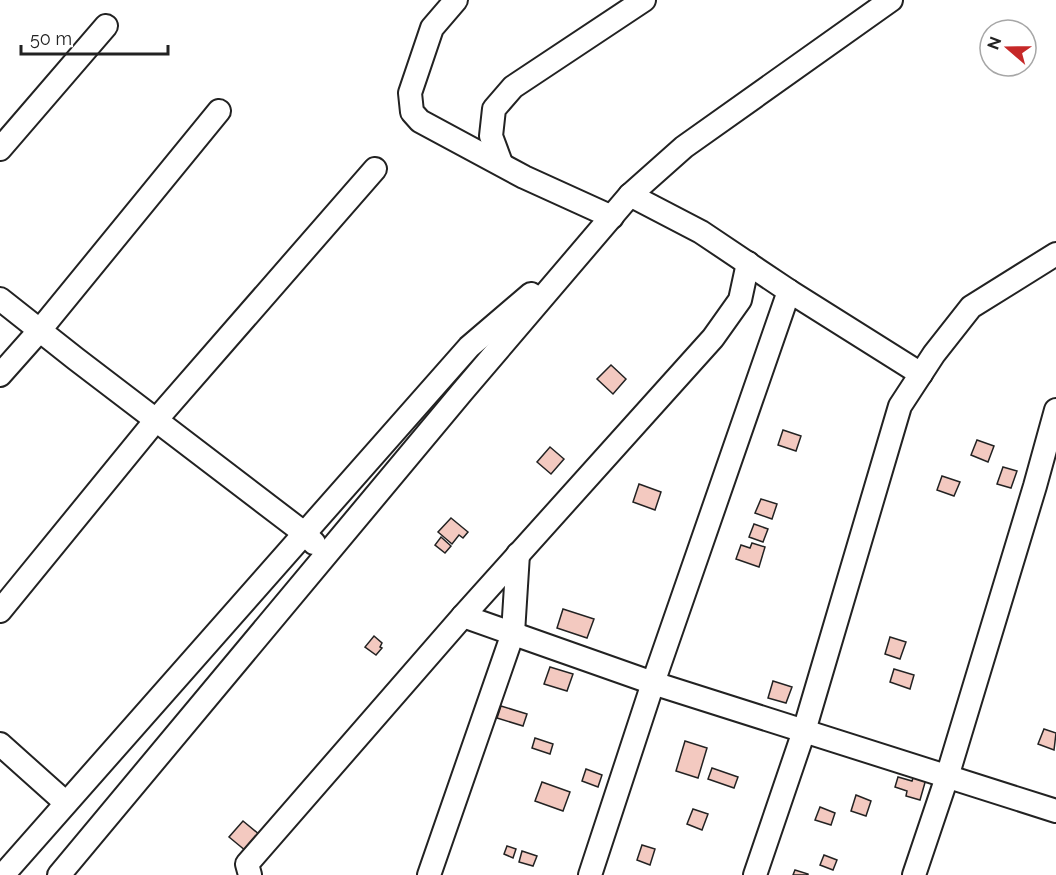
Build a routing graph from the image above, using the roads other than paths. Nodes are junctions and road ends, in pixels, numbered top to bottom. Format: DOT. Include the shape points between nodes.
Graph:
graph roads {
  1 [pos="456,0"];
  2 [pos="644,0"];
  3 [pos="891,0"];
  4 [pos="106,26"];
  5 [pos="219,111"];
  6 [pos="0,149"];
  7 [pos="501,163"];
  8 [pos="375,169"];
  9 [pos="630,195"];
  10 [pos="612,217"];
  11 [pos="584,249"];
  12 [pos="1056,254"];
  13 [pos="748,263"];
  14 [pos="789,291"];
  15 [pos="0,299"];
  16 [pos="40,330"];
  17 [pos="921,374"];
  18 [pos="0,375"];
  19 [pos="1056,410"];
  20 [pos="156,420"];
  21 [pos="304,533"];
  22 [pos="518,554"];
  23 [pos="326,555"];
  24 [pos="0,611"];
  25 [pos="463,615"];
  26 [pos="513,633"];
  27 [pos="653,683"];
  28 [pos="804,731"];
  29 [pos="0,744"];
  30 [pos="947,777"];
  31 [pos="66,803"];
  32 [pos="1056,811"];
  33 [pos="245,871"];
  34 [pos="3,875"];
  35 [pos="59,875"];
  36 [pos="429,875"];
  37 [pos="590,875"];
  38 [pos="755,875"];
  39 [pos="914,875"];
  1 -- 7 [label="street" via="432,28 410,93 412,112 420,121"];
  2 -- 7 [label="street" via="513,87 494,110 491,136"];
  3 -- 9 [label="street" via="684,147"];
  4 -- 6 [label="street"];
  5 -- 16 [label="street"];
  7 -- 10 [label="street"];
  8 -- 20 [label="street"];
  9 -- 10 [label="street"];
  9 -- 13 [label="street" via="701,232"];
  10 -- 11 [label="street"];
  11 -- 21 [label="street" via="469,347"];
  11 -- 23 [label="street"];
  12 -- 17 [label="street" via="971,307"];
  13 -- 14 [label="street"];
  13 -- 22 [label="street" via="740,300 713,338"];
  14 -- 17 [label="street"];
  14 -- 27 [label="street"];
  15 -- 16 [label="street"];
  16 -- 18 [label="street"];
  16 -- 20 [label="street"];
  17 -- 28 [label="street" via="900,406"];
  19 -- 30 [label="street"];
  20 -- 21 [label="street"];
  20 -- 24 [label="street"];
  21 -- 23 [label="street"];
  21 -- 31 [label="street"];
  22 -- 25 [label="street"];
  22 -- 26 [label="street"];
  23 -- 35 [label="street"];
  25 -- 26 [label="street"];
  25 -- 33 [label="street"];
  26 -- 27 [label="street"];
  26 -- 36 [label="street"];
  27 -- 28 [label="street"];
  27 -- 37 [label="street"];
  28 -- 30 [label="street"];
  28 -- 38 [label="street"];
  29 -- 31 [label="street"];
  30 -- 32 [label="street"];
  30 -- 39 [label="street"];
  31 -- 34 [label="street"];
}
